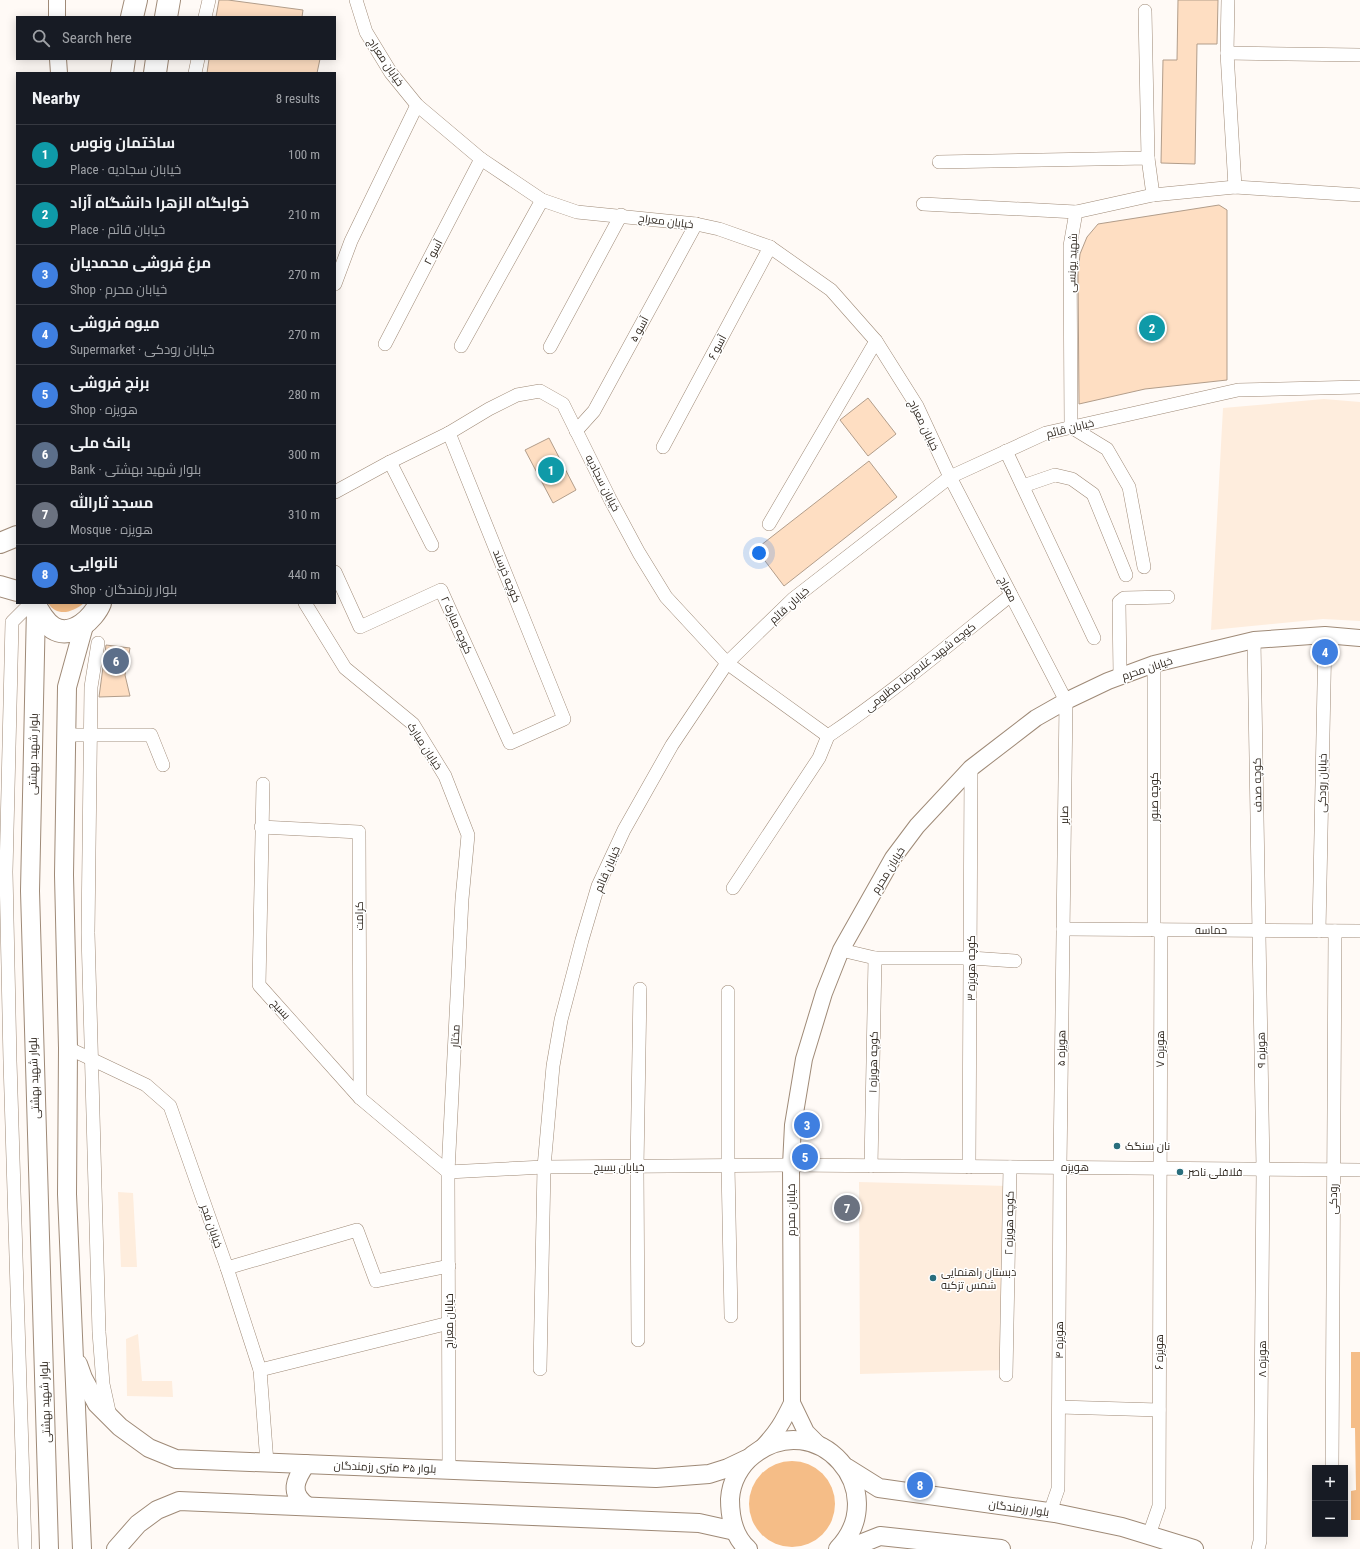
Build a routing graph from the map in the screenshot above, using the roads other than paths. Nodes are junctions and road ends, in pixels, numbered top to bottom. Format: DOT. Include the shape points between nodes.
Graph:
graph roads {
  1 [pos="57,0"];
  2 [pos="136,0"];
  3 [pos="169,0"];
  4 [pos="208,0"];
  5 [pos="356,0"];
  6 [pos="1228,0"];
  7 [pos="1145,11"];
  8 [pos="57,16"];
  9 [pos="132,16"];
  10 [pos="166,16"];
  11 [pos="205,16"];
  12 [pos="1227,53"];
  13 [pos="1360,55"];
  14 [pos="58,60"];
  15 [pos="124,60"];
  16 [pos="157,60"];
  17 [pos="198,60"];
  18 [pos="59,72"];
  19 [pos="122,72"];
  20 [pos="155,72"];
  21 [pos="195,72"];
  22 [pos="417,105"];
  23 [pos="1148,158"];
  24 [pos="482,159"];
  25 [pos="939,162"];
  26 [pos="1235,187"];
  27 [pos="1153,195"];
  28 [pos="1360,195"];
  29 [pos="542,200"];
  30 [pos="923,204"];
  31 [pos="1076,212"];
  32 [pos="621,215"];
  33 [pos="696,224"];
  34 [pos="770,247"];
  35 [pos="336,281"];
  36 [pos="876,341"];
  37 [pos="385,344"];
  38 [pos="461,346"];
  39 [pos="550,347"];
  40 [pos="1360,387"];
  41 [pos="1071,427"];
  42 [pos="576,431"];
  43 [pos="449,433"];
  44 [pos="663,447"];
  45 [pos="1006,451"];
  46 [pos="390,462"];
  47 [pos="950,477"];
  48 [pos="1023,486"];
  49 [pos="336,491"];
  50 [pos="769,524"];
  51 [pos="16,536"];
  52 [pos="0,543"];
  53 [pos="432,545"];
  54 [pos="1144,567"];
  55 [pos="336,574"];
  56 [pos="1126,575"];
  57 [pos="0,586"];
  58 [pos="16,591"];
  59 [pos="1011,595"];
  60 [pos="1168,597"];
  61 [pos="34,604"];
  62 [pos="99,604"];
  63 [pos="307,604"];
  64 [pos="86,622"];
  65 [pos="1325,635"];
  66 [pos="1094,638"];
  67 [pos="1360,638"];
  68 [pos="1254,640"];
  69 [pos="98,643"];
  70 [pos="727,663"];
  71 [pos="1154,664"];
  72 [pos="1120,676"];
  73 [pos="1066,701"];
  74 [pos="564,719"];
  75 [pos="90,734"];
  76 [pos="66,735"];
  77 [pos="828,736"];
  78 [pos="163,765"];
  79 [pos="972,768"];
  80 [pos="263,784"];
  81 [pos="261,827"];
  82 [pos="733,888"];
  83 [pos="462,899"];
  84 [pos="1063,929"];
  85 [pos="1158,930"];
  86 [pos="1259,930"];
  87 [pos="1319,931"];
  88 [pos="1335,931"];
  89 [pos="1360,931"];
  90 [pos="841,950"];
  91 [pos="875,958"];
  92 [pos="971,958"];
  93 [pos="1015,961"];
  94 [pos="640,989"];
  95 [pos="728,992"];
  96 [pos="68,1048"];
  97 [pos="92,1059"];
  98 [pos="360,1098"];
  99 [pos="791,1165"];
  100 [pos="728,1166"];
  101 [pos="871,1166"];
  102 [pos="544,1167"];
  103 [pos="637,1167"];
  104 [pos="969,1167"];
  105 [pos="1010,1167"];
  106 [pos="1060,1167"];
  107 [pos="1160,1168"];
  108 [pos="1263,1169"];
  109 [pos="1334,1169"];
  110 [pos="1360,1170"];
  111 [pos="448,1172"];
  112 [pos="448,1266"];
  113 [pos="227,1268"];
  114 [pos="731,1316"];
  115 [pos="449,1323"];
  116 [pos="638,1340"];
  117 [pos="73,1350"];
  118 [pos="540,1369"];
  119 [pos="260,1370"];
  120 [pos="1006,1375"];
  121 [pos="792,1403"];
  122 [pos="1059,1407"];
  123 [pos="1159,1410"];
  124 [pos="110,1416"];
  125 [pos="818,1444"];
  126 [pos="762,1448"];
  127 [pos="747,1459"];
  128 [pos="267,1463"];
  129 [pos="306,1464"];
  130 [pos="1332,1465"];
  131 [pos="846,1468"];
  132 [pos="448,1470"];
  133 [pos="307,1506"];
  134 [pos="1050,1512"];
  135 [pos="735,1531"];
  136 [pos="1149,1535"];
  137 [pos="747,1548"];
  138 [pos="25,1549"];
  139 [pos="49,1549"];
  140 [pos="82,1549"];
  141 [pos="117,1549"];
  142 [pos="838,1549"];
  143 [pos="847,1549"];
  144 [pos="1001,1549"];
  145 [pos="1194,1549"];
  146 [pos="1258,1549"];
  1 -- 8 [label="street"];
  2 -- 9 [label="highway"];
  3 -- 10 [label="highway"];
  4 -- 11 [label="street"];
  5 -- 22 [label="street, خیابان معراج" via="366,32 391,73"];
  6 -- 12 [label="street"];
  7 -- 23 [label="street"];
  12 -- 13 [label="street"];
  12 -- 26 [label="street"];
  14 -- 18 [label="street"];
  15 -- 19 [label="highway"];
  16 -- 20 [label="highway"];
  17 -- 21 [label="street"];
  22 -- 24 [label="street, خیابان معراج"];
  22 -- 35 [label="street" via="351,241"];
  23 -- 25 [label="street"];
  23 -- 27 [label="street"];
  24 -- 29 [label="street, خیابان معراج"];
  24 -- 37 [label="street, آسو ۲"];
  26 -- 27 [label="street"];
  26 -- 28 [label="street"];
  27 -- 31 [label="street"];
  29 -- 32 [label="street, خیابان معراج" via="577,212"];
  29 -- 38 [label="street"];
  30 -- 31 [label="street"];
  31 -- 41 [label="street, شهید یونسی" via="1070,246"];
  32 -- 33 [label="street, خیابان معراج"];
  32 -- 39 [label="street"];
  33 -- 34 [label="street, خیابان معراج"];
  33 -- 42 [label="street, آسو ۵" via="594,411"];
  34 -- 36 [label="street, خیابان معراج" via="831,290"];
  34 -- 44 [label="street, آسو ۶"];
  36 -- 47 [label="street, خیابان معراج" via="916,406"];
  36 -- 50 [label="street"];
  40 -- 41 [label="street, خیابان قائم" via="1238,390"];
  41 -- 45 [label="street, خیابان قائم" via="1046,433"];
  41 -- 54 [label="street" via="1107,449 1129,487"];
  42 -- 43 [label="street, خیابان سجادیه" via="563,404 540,390 518,395"];
  42 -- 70 [label="street, خیابان سجادیه" via="632,540 666,598"];
  43 -- 46 [label="street, خیابان سجادیه"];
  43 -- 74 [label="street, کوچه خرسند"];
  45 -- 47 [label="street, خیابان قائم"];
  45 -- 48 [label="street"];
  46 -- 49 [label="street, خیابان سجادیه"];
  46 -- 53 [label="street"];
  47 -- 59 [label="street, معراج"];
  47 -- 70 [label="street, خیابان قائم" via="793,599"];
  48 -- 56 [label="street" via="1055,475 1072,479 1093,494"];
  48 -- 66 [label="street"];
  51 -- 52 [label="main road"];
  55 -- 74 [label="street, کوچه مبارک ۲" via="360,627 441,590 510,743"];
  57 -- 58 [label="main road"];
  59 -- 73 [label="street, معراج"];
  59 -- 77 [label="street, کوچه شهید غلامرضا مظلومی" via="909,677"];
  60 -- 72 [label="street" via="1124,598 1119,602"];
  61 -- 64 [label="highway" via="41,618 54,629 70,632"];
  61 -- 138 [label="street" via="12,622 6,872"];
  61 -- 139 [label="main road, بلوار شهید بهشتی" via="30,898"];
  62 -- 64 [label="highway"];
  63 -- 83 [label="street, خیابان مبارک" via="345,668 413,724 444,776 468,835"];
  64 -- 76 [label="main road" via="67,687"];
  65 -- 67 [label="street, خیابان محرم"];
  65 -- 68 [label="street, خیابان محرم"];
  65 -- 87 [label="street, خیابان رودکی"];
  68 -- 71 [label="street, خیابان محرم"];
  68 -- 86 [label="street, کوچه صدف"];
  69 -- 75 [label="street" via="91,687"];
  70 -- 77 [label="street, خیابان سجادیه"];
  70 -- 102 [label="street, خیابان قائم" via="668,751 624,830 598,886 561,1020 553,1066"];
  71 -- 72 [label="street, خیابان محرم"];
  71 -- 85 [label="street, کوچه صبور"];
  72 -- 73 [label="street, خیابان محرم"];
  73 -- 79 [label="street, خیابان محرم" via="1036,718"];
  73 -- 84 [label="street, صابر"];
  75 -- 76 [label="street"];
  75 -- 78 [label="street" via="151,735"];
  75 -- 97 [label="street" via="88,933"];
  76 -- 96 [label="main road" via="64,875"];
  77 -- 82 [label="street" via="819,758"];
  79 -- 90 [label="street, خیابان محرم" via="917,826 893,858"];
  79 -- 92 [label="street, کوچه هویزه ۳"];
  80 -- 81 [label="street, بسیج"];
  81 -- 98 [label="street, بسیج" via="259,985"];
  81 -- 98 [label="street, کرامت" via="359,832"];
  83 -- 111 [label="street, مختار"];
  84 -- 85 [label="street, حماسه"];
  84 -- 106 [label="street, هویزه ۵"];
  85 -- 86 [label="street, حماسه"];
  85 -- 107 [label="street, هویزه ۷"];
  86 -- 87 [label="street, حماسه"];
  86 -- 108 [label="street, هویزه ۹"];
  87 -- 88 [label="street, حماسه"];
  88 -- 89 [label="street, حماسه"];
  88 -- 109 [label="street, رودکی"];
  90 -- 91 [label="street"];
  90 -- 99 [label="street, خیابان محرم" via="824,993 804,1059 793,1125"];
  91 -- 92 [label="street"];
  91 -- 101 [label="street, کوچه هویزه ۱"];
  92 -- 93 [label="street"];
  92 -- 104 [label="street, کوچه هویزه ۳"];
  94 -- 103 [label="street"];
  95 -- 100 [label="street"];
  96 -- 97 [label="street, خیابان فجر"];
  96 -- 117 [label="main road" via="67,1194"];
  97 -- 113 [label="street, خیابان فجر" via="146,1085 170,1106"];
  97 -- 124 [label="street" via="99,1332 103,1384"];
  98 -- 111 [label="street, بسیج"];
  99 -- 100 [label="street, خیابان بسیج"];
  99 -- 101 [label="street, هویزه"];
  99 -- 121 [label="street, خیابان محرم"];
  100 -- 103 [label="street, خیابان بسیج"];
  100 -- 114 [label="street"];
  101 -- 104 [label="street, هویزه"];
  102 -- 103 [label="street, خیابان بسیج"];
  102 -- 111 [label="street, خیابان بسیج"];
  102 -- 118 [label="street, خیابان قائم"];
  103 -- 116 [label="street"];
  104 -- 105 [label="street, هویزه"];
  105 -- 106 [label="street, هویزه"];
  105 -- 120 [label="street, کوچه هویزه ۲"];
  106 -- 107 [label="street, هویزه"];
  106 -- 122 [label="street, هویزه ۴"];
  107 -- 108 [label="street, هویزه"];
  107 -- 123 [label="street, هویزه ۶"];
  108 -- 109 [label="street, هویزه"];
  108 -- 146 [label="street, هویزه ۸"];
  109 -- 110 [label="street, هویزه"];
  109 -- 130 [label="street, رودکی"];
  111 -- 112 [label="street, خیابان معراج"];
  112 -- 113 [label="street" via="376,1281 357,1230"];
  112 -- 115 [label="street, خیابان معراج"];
  113 -- 119 [label="street, خیابان فجر"];
  115 -- 119 [label="street"];
  115 -- 132 [label="street, خیابان معراج"];
  117 -- 124 [label="main road, بلوار ۴۵ متری رزمندگان" via="83,1378 98,1404"];
  117 -- 140 [label="main road"];
  119 -- 128 [label="street, خیابان فجر"];
  121 -- 125 [label="street" via="806,1432"];
  121 -- 126 [label="street" via="784,1422"];
  122 -- 123 [label="street"];
  122 -- 134 [label="street, هویزه ۴" via="1058,1489"];
  123 -- 136 [label="street, هویزه ۶" via="1159,1506"];
  124 -- 128 [label="main road, بلوار ۴۵ متری رزمندگان" via="120,1427 149,1448 176,1459"];
  125 -- 126 [label="main road" via="799,1440 780,1441"];
  125 -- 131 [label="main road" via="834,1454"];
  126 -- 127 [label="main road"];
  127 -- 132 [label="main road, بلوار ۴۵ متری رزمندگان" via="709,1474 656,1478"];
  127 -- 135 [label="main road" via="736,1475 730,1493 730,1513"];
  128 -- 129 [label="main road, بلوار ۴۵ متری رزمندگان"];
  129 -- 132 [label="main road, بلوار ۴۵ متری رزمندگان"];
  129 -- 133 [label="main road" via="299,1474 295,1490 297,1497"];
  131 -- 134 [label="main road, بلوار رزمندگان" via="879,1488"];
  131 -- 142 [label="main road" via="855,1485 858,1504 854,1523 846,1541"];
  133 -- 135 [label="main road" via="699,1523"];
  133 -- 141 [label="main road" via="179,1501 157,1510 138,1524"];
  134 -- 136 [label="main road, بلوار رزمندگان"];
  135 -- 137 [label="main road"];
  136 -- 145 [label="main road, بلوار رزمندگان"];
  143 -- 144 [label="main road" via="880,1536"];
}
